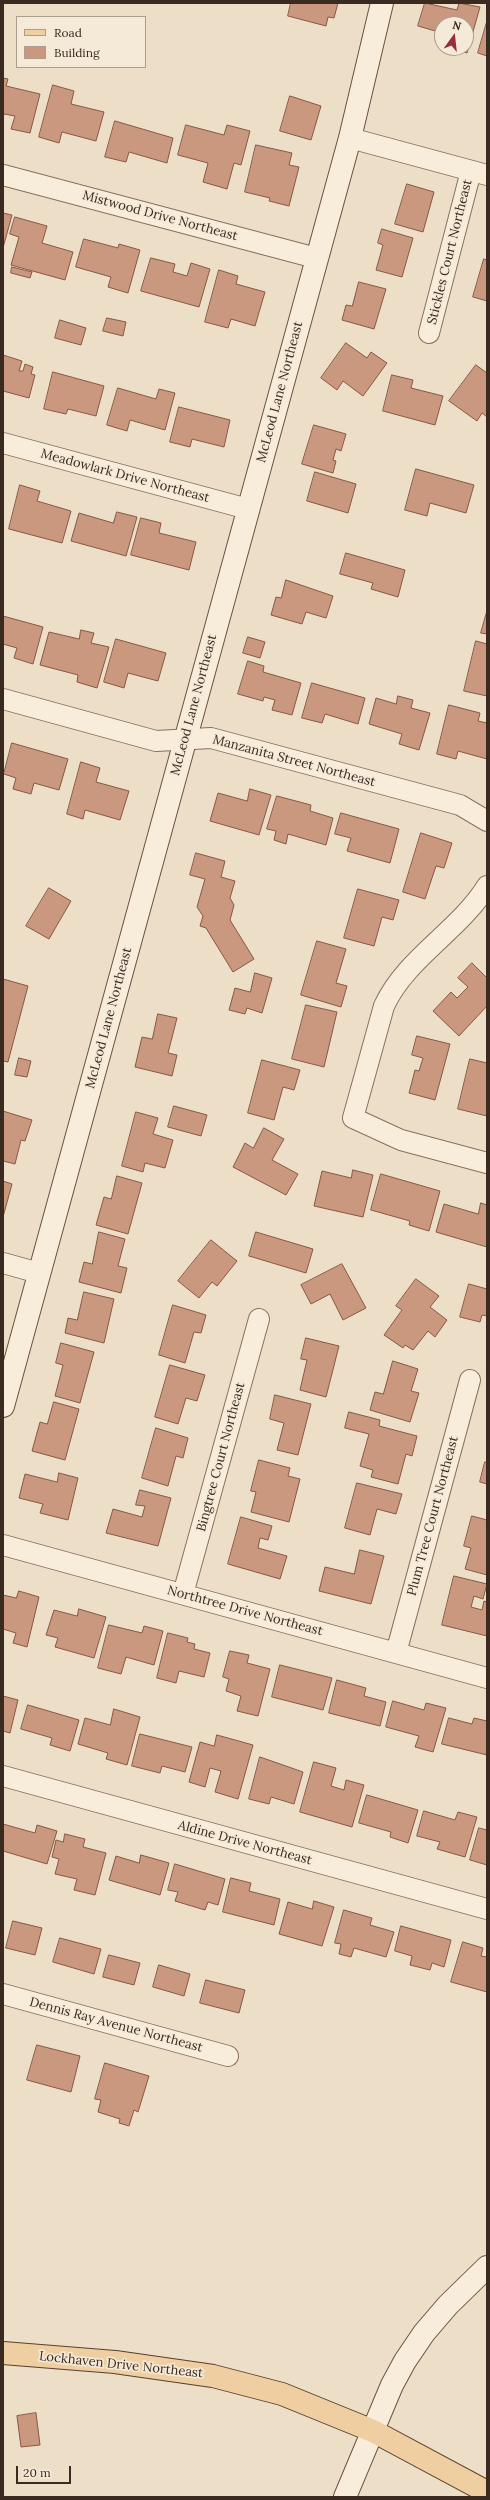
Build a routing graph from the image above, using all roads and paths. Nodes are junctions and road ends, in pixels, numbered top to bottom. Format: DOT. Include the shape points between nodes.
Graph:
graph roads {
  1 [pos="382,3"];
  2 [pos="350,138"];
  3 [pos="479,173"];
  4 [pos="3,174"];
  5 [pos="316,258"];
  6 [pos="429,333"];
  7 [pos="3,443"];
  8 [pos="248,509"];
  9 [pos="3,699"];
  10 [pos="185,740"];
  11 [pos="487,821"];
  12 [pos="487,886"];
  13 [pos="487,1163"];
  14 [pos="3,1263"];
  15 [pos="39,1273"];
  16 [pos="259,1319"];
  17 [pos="470,1380"];
  18 [pos="3,1406"];
  19 [pos="3,1545"];
  20 [pos="183,1594"];
  21 [pos="396,1653"];
  22 [pos="487,1678"];
  23 [pos="3,1776"];
  24 [pos="487,1909"];
  25 [pos="3,1994"];
  26 [pos="228,2056"];
  27 [pos="487,2267"];
  28 [pos="3,2353"];
  29 [pos="374,2431"];
  30 [pos="485,2493"];
  31 [pos="345,2497"];
  1 -- 2 [label="street, McLeod Lane Northeast"];
  2 -- 3 [label="street"];
  2 -- 5 [label="street, McLeod Lane Northeast"];
  3 -- 6 [label="street, Stickles Court Northeast"];
  4 -- 5 [label="street, Mistwood Drive Northeast"];
  5 -- 8 [label="street, McLeod Lane Northeast"];
  7 -- 8 [label="street, Meadowlark Drive Northeast"];
  8 -- 10 [label="street, McLeod Lane Northeast"];
  9 -- 10 [label="street, Manzanita Street Northeast" via="156,741"];
  10 -- 11 [label="street, Manzanita Street Northeast" via="211,738 460,805"];
  10 -- 15 [label="street, McLeod Lane Northeast"];
  12 -- 13 [label="street" via="467,914 391,991 384,1006 353,1118 401,1140"];
  14 -- 15 [label="street"];
  15 -- 18 [label="street, McLeod Lane Northeast"];
  16 -- 20 [label="street, Bingtree Court Northeast"];
  17 -- 21 [label="street, Plum Tree Court Northeast"];
  19 -- 20 [label="street, Northtree Drive Northeast"];
  20 -- 21 [label="street, Northtree Drive Northeast"];
  21 -- 22 [label="street, Northtree Drive Northeast"];
  23 -- 24 [label="street, Aldine Drive Northeast"];
  25 -- 26 [label="street, Dennis Ray Avenue Northeast"];
  27 -- 29 [label="street" via="448,2305 420,2339 392,2385"];
  28 -- 29 [label="main road, Lockhaven Drive Northeast" via="115,2362 213,2376 282,2394"];
  29 -- 30 [label="main road, Lockhaven Drive Northeast"];
  29 -- 31 [label="street"];
}
